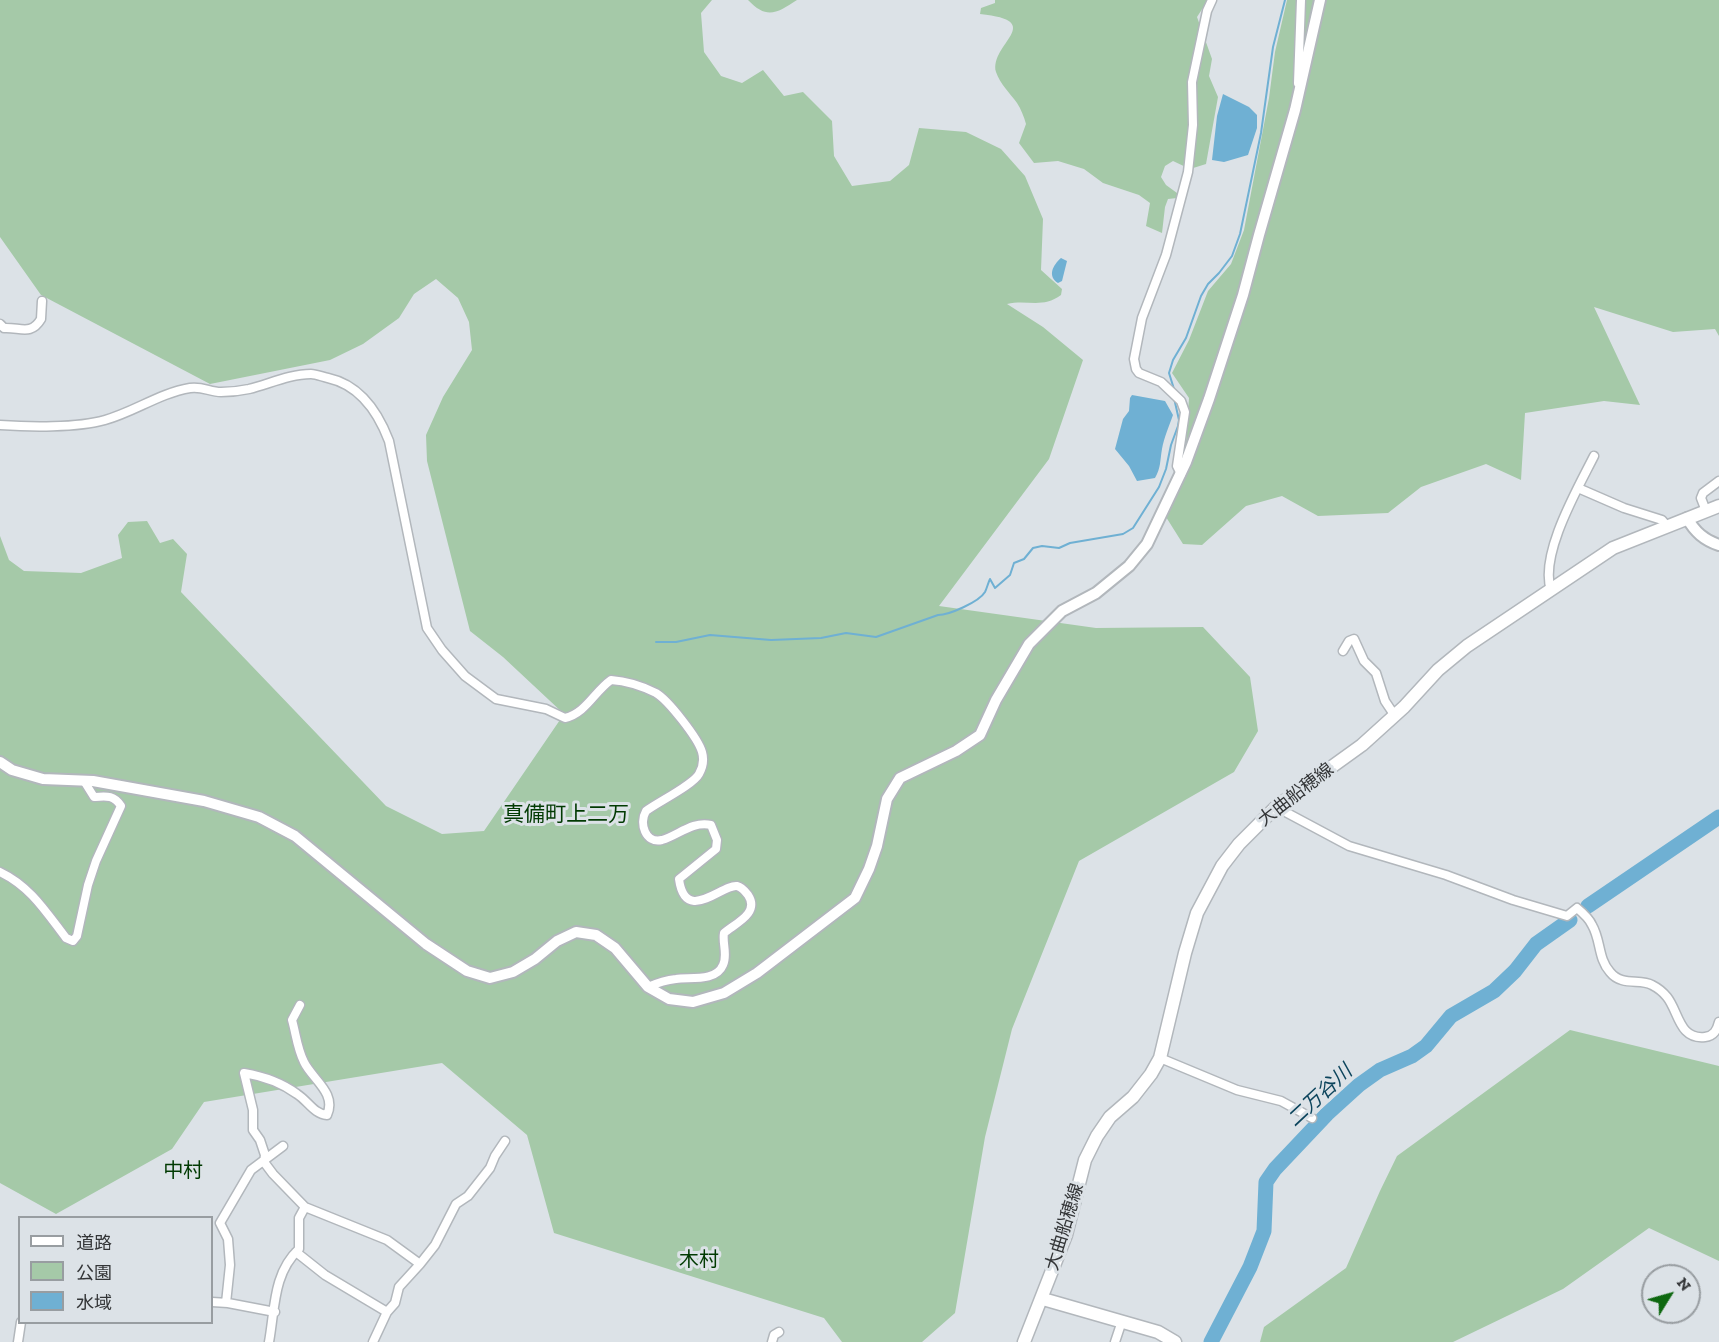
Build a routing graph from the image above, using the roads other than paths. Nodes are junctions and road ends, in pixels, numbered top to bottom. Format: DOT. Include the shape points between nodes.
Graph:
graph roads {
  1 [pos="1212,0"];
  2 [pos="1301,0"];
  3 [pos="1320,0"];
  4 [pos="1298,92"];
  5 [pos="42,301"];
  6 [pos="0,324"];
  7 [pos="0,425"];
  8 [pos="1594,456"];
  9 [pos="1181,474"];
  10 [pos="1719,481"];
  11 [pos="1578,488"];
  12 [pos="1719,506"];
  13 [pos="1706,511"];
  14 [pos="1687,518"];
  15 [pos="1667,526"];
  16 [pos="1719,545"];
  17 [pos="1551,590"];
  18 [pos="1343,651"];
  19 [pos="1395,716"];
  20 [pos="0,762"];
  21 [pos="84,781"];
  22 [pos="1276,807"];
  23 [pos="0,872"];
  24 [pos="648,987"];
  25 [pos="300,1005"];
  26 [pos="1719,1022"];
  27 [pos="1160,1058"];
  28 [pos="1312,1118"];
  29 [pos="505,1141"];
  30 [pos="283,1146"];
  31 [pos="265,1159"];
  32 [pos="305,1207"];
  33 [pos="296,1252"];
  34 [pos="420,1264"];
  35 [pos="1042,1299"];
  36 [pos="213,1302"];
  37 [pos="226,1303"];
  38 [pos="275,1312"];
  39 [pos="387,1312"];
  40 [pos="1122,1321"];
  41 [pos="21,1324"];
  42 [pos="778,1332"];
  43 [pos="18,1342"];
  44 [pos="269,1342"];
  45 [pos="373,1342"];
  46 [pos="772,1342"];
  47 [pos="1024,1342"];
  48 [pos="1115,1342"];
  49 [pos="1175,1342"];
  1 -- 9 [label="street" via="1206,11 1192,82 1191,144 1184,192 1142,318 1134,359 1139,373 1161,382 1185,412 1177,466"];
  2 -- 4 [label="street"];
  3 -- 4 [label="street"];
  4 -- 9 [label="street" via="1244,295"];
  5 -- 6 [label="street" via="41,319 31,329 4,328"];
  7 -- 24 [label="street" via="93,422 189,388 201,386 220,392 248,389 312,374 354,388 378,417 389,441 427,628 465,676 496,699 546,709 565,718 580,712 611,680 622,681 658,694 698,744 703,765 698,776 646,811 643,828 649,837 660,840 702,823 711,825 716,849 679,879 680,887 685,896 700,900 736,886 744,889 751,906 749,914 724,933 724,964 719,971 712,976 673,979"];
  8 -- 11 [label="street"];
  9 -- 24 [label="street" via="1148,544 1096,593 1062,611 1029,645 980,735 900,778 887,799 869,869 855,898 757,973 724,993 693,1002 669,999"];
  10 -- 13 [label="street" via="1703,493"];
  11 -- 15 [label="street" via="1662,520"];
  11 -- 17 [label="street" via="1553,549 1548,581"];
  12 -- 13 [label="main road, 大曲船穂線"];
  13 -- 14 [label="main road, 大曲船穂線"];
  14 -- 15 [label="main road, 大曲船穂線"];
  14 -- 16 [label="street" via="1694,530"];
  15 -- 17 [label="main road, 大曲船穂線" via="1613,548"];
  17 -- 19 [label="main road, 大曲船穂線" via="1467,646 1438,670"];
  18 -- 19 [label="street" via="1349,640 1354,639 1364,660 1376,673 1385,701"];
  19 -- 22 [label="main road, 大曲船穂線"];
  20 -- 21 [label="street" via="12,770 44,779"];
  21 -- 23 [label="street" via="94,797 110,796 121,807 96,861 73,941 66,938 31,892"];
  21 -- 24 [label="street" via="204,801 282,828 426,944 467,971 490,978 513,972 557,941 576,933 596,935 615,948"];
  22 -- 26 [label="street" via="1349,846 1567,916 1577,908 1594,927 1602,962 1610,974 1618,980 1649,983 1660,991 1690,1035 1710,1036"];
  22 -- 27 [label="main road, 大曲船穂線" via="1222,866 1197,913"];
  25 -- 31 [label="street" via="292,1020 296,1043 304,1064 328,1096 331,1107 327,1115 320,1114 297,1094 260,1076 244,1073 253,1110 253,1130"];
  27 -- 28 [label="street" via="1238,1090 1281,1101"];
  27 -- 35 [label="main road, 大曲船穂線" via="1133,1096 1096,1136"];
  29 -- 34 [label="street" via="490,1168 468,1196 456,1204 435,1245"];
  30 -- 31 [label="street"];
  31 -- 32 [label="street" via="273,1174"];
  31 -- 37 [label="street" via="251,1170 220,1223 228,1239 230,1264"];
  32 -- 33 [label="street" via="299,1218"];
  32 -- 34 [label="street" via="387,1240"];
  33 -- 38 [label="street" via="281,1273"];
  33 -- 39 [label="street" via="324,1275"];
  34 -- 39 [label="street" via="399,1287 395,1303"];
  35 -- 40 [label="main road"];
  35 -- 47 [label="main road, 大曲船穂線"];
  36 -- 37 [label="street"];
  37 -- 38 [label="street"];
  38 -- 44 [label="street"];
  39 -- 45 [label="street"];
  40 -- 48 [label="street"];
  40 -- 49 [label="main road" via="1158,1332"];
  41 -- 43 [label="street"];
  42 -- 46 [label="street"];
}
